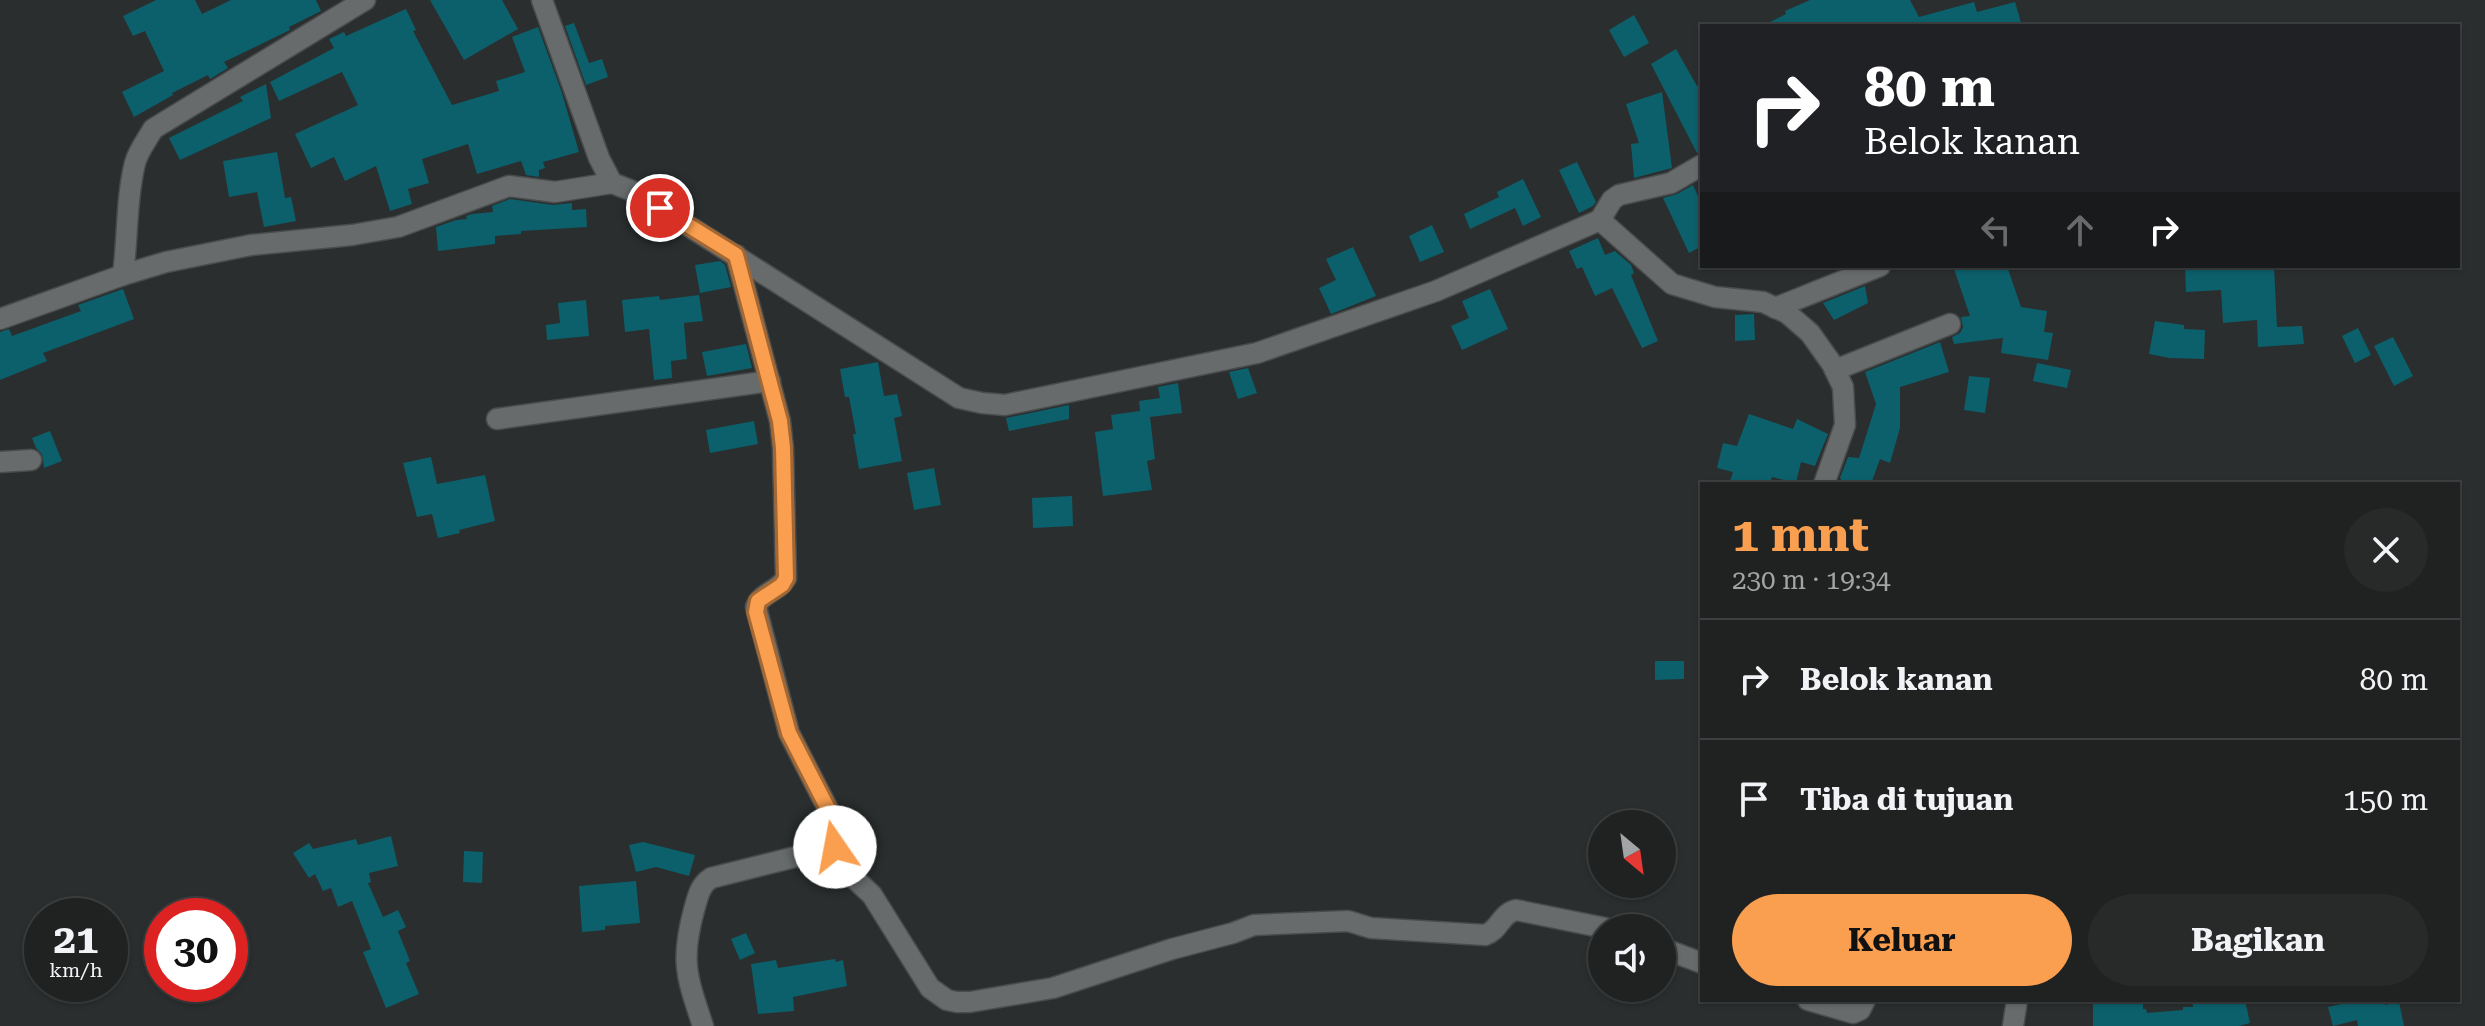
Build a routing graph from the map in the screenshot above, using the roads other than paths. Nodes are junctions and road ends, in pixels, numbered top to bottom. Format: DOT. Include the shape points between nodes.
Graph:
graph roads {
  1 [pos="365,0"];
  2 [pos="542,0"];
  3 [pos="1700,166"];
  4 [pos="612,183"];
  5 [pos="1600,220"];
  6 [pos="736,255"];
  7 [pos="1875,268"];
  8 [pos="123,275"];
  9 [pos="1775,308"];
  10 [pos="0,319"];
  11 [pos="1950,324"];
  12 [pos="1835,370"];
  13 [pos="770,381"];
  14 [pos="497,419"];
  15 [pos="31,460"];
  16 [pos="0,462"];
  17 [pos="1825,482"];
  18 [pos="835,847"];
  19 [pos="1588,925"];
  20 [pos="1676,953"];
  21 [pos="1700,962"];
  22 [pos="1815,1002"];
  23 [pos="1864,1002"];
  24 [pos="2017,1002"];
  25 [pos="703,1026"];
  26 [pos="2013,1026"];
  1 -- 8 [label="street" via="153,129 136,159"];
  2 -- 4 [label="street"];
  3 -- 5 [label="street" via="1671,183 1615,197"];
  4 -- 6 [label="street"];
  4 -- 8 [label="street" via="555,192 504,187 398,227 251,245"];
  5 -- 6 [label="street" via="1436,291 1257,353 1005,405 959,398"];
  5 -- 9 [label="street" via="1672,284"];
  6 -- 13 [label="street"];
  7 -- 9 [label="street"];
  8 -- 10 [label="street"];
  9 -- 12 [label="street" via="1810,333"];
  11 -- 12 [label="street"];
  12 -- 17 [label="street" via="1843,387 1845,425"];
  13 -- 14 [label="street"];
  13 -- 18 [label="street" via="783,448 786,574 782,585 758,601 756,612 789,733 827,807"];
  15 -- 16 [label="street"];
  18 -- 19 [label="street" via="930,988 957,1002 1053,988 1254,925 1348,921 1371,928 1485,935 1516,910"];
  18 -- 25 [label="street" via="711,878 700,889 686,961"];
  20 -- 21 [label="street"];
  22 -- 23 [label="street" via="1853,1013"];
  24 -- 26 [label="street"];
}
